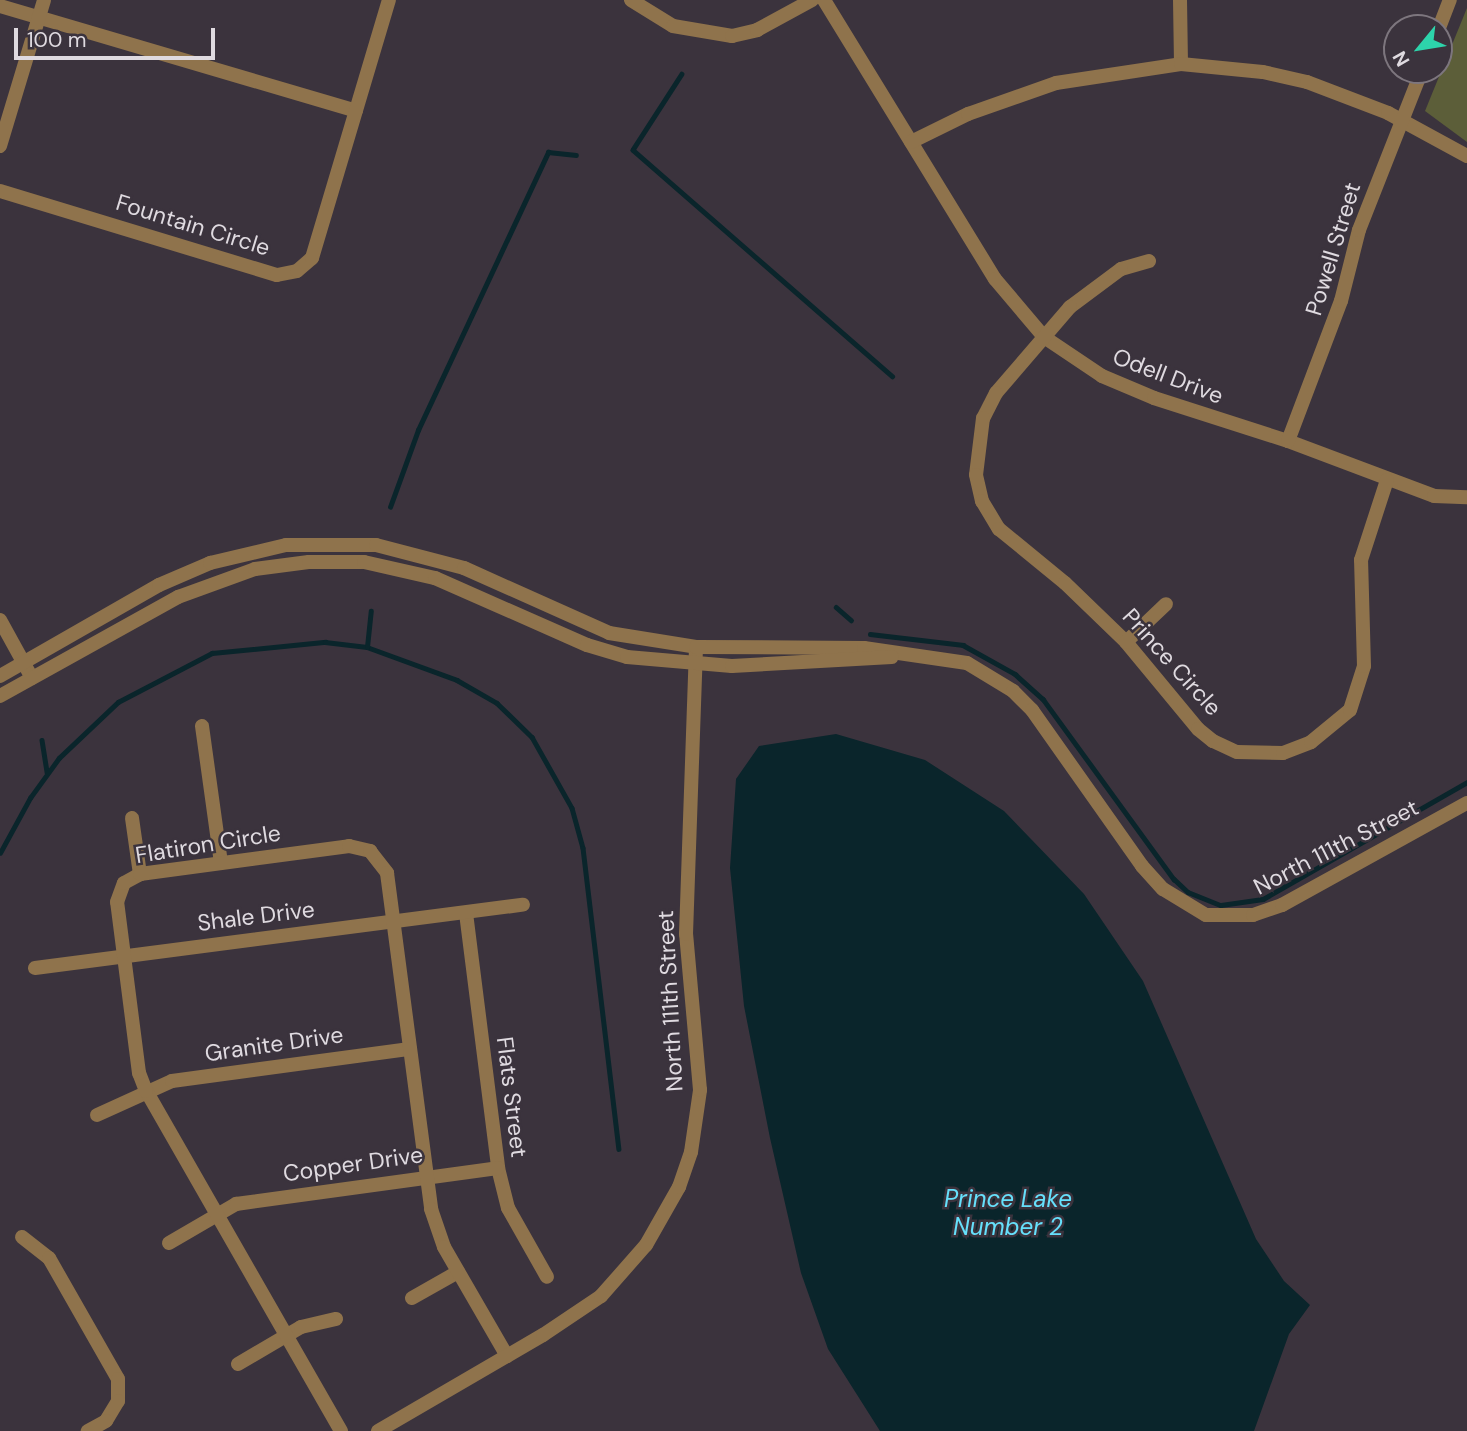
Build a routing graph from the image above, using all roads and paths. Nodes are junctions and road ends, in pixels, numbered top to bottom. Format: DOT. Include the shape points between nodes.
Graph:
graph roads {
  1 [pos="44,0"];
  2 [pos="389,0"];
  3 [pos="631,0"];
  4 [pos="812,0"];
  5 [pos="824,0"];
  6 [pos="1180,0"];
  7 [pos="0,6"];
  8 [pos="39,17"];
  9 [pos="1181,64"];
  10 [pos="1417,84"];
  11 [pos="356,111"];
  12 [pos="1403,120"];
  13 [pos="911,142"];
  14 [pos="0,146"];
  15 [pos="1467,156"];
  16 [pos="0,191"];
  17 [pos="1149,261"];
  18 [pos="1044,337"];
  19 [pos="1288,441"];
  20 [pos="1387,480"];
  21 [pos="1467,497"];
  22 [pos="1166,604"];
  23 [pos="0,620"];
  24 [pos="1126,642"];
  25 [pos="696,647"];
  26 [pos="918,653"];
  27 [pos="23,663"];
  28 [pos="694,666"];
  29 [pos="0,676"];
  30 [pos="32,678"];
  31 [pos="0,696"];
  32 [pos="202,726"];
  33 [pos="1467,803"];
  34 [pos="132,818"];
  35 [pos="221,863"];
  36 [pos="140,874"];
  37 [pos="523,905"];
  38 [pos="466,913"];
  39 [pos="393,920"];
  40 [pos="125,956"];
  41 [pos="35,968"];
  42 [pos="410,1049"];
  43 [pos="146,1091"];
  44 [pos="97,1115"];
  45 [pos="498,1168"];
  46 [pos="427,1177"];
  47 [pos="216,1215"];
  48 [pos="22,1237"];
  49 [pos="169,1243"];
  50 [pos="458,1272"];
  51 [pos="547,1277"];
  52 [pos="412,1298"];
  53 [pos="336,1319"];
  54 [pos="286,1336"];
  55 [pos="507,1356"];
  56 [pos="238,1364"];
  57 [pos="88,1431"];
  58 [pos="341,1431"];
  59 [pos="378,1431"];
  1 -- 8 [label="street"];
  2 -- 11 [label="street, Fountain Circle"];
  3 -- 4 [label="street" via="673,26 707,35 757,30"];
  5 -- 13 [label="street, Odell Drive"];
  6 -- 9 [label="street"];
  7 -- 8 [label="street"];
  8 -- 11 [label="street"];
  8 -- 14 [label="street"];
  9 -- 12 [label="street" via="1263,72 1307,82"];
  9 -- 13 [label="street" via="1056,83 968,114"];
  10 -- 12 [label="street, Powell Street"];
  11 -- 16 [label="street, Fountain Circle" via="312,258 290,274 277,275"];
  12 -- 15 [label="street"];
  12 -- 19 [label="street, Powell Street" via="1359,230 1342,301"];
  13 -- 18 [label="street, Odell Drive" via="995,279"];
  17 -- 18 [label="street, Prince Circle" via="1121,269 1100,282"];
  18 -- 19 [label="street, Odell Drive" via="1102,376"];
  18 -- 24 [label="street, Prince Circle" via="996,393 983,418 976,456 982,501 999,529 1065,583"];
  19 -- 20 [label="street, Odell Drive"];
  20 -- 21 [label="street, Odell Drive" via="1434,496"];
  20 -- 24 [label="street, Prince Circle" via="1362,560 1364,666 1359,692 1350,710 1311,742 1263,755 1213,741"];
  22 -- 24 [label="street"];
  23 -- 27 [label="street"];
  25 -- 26 [label="street, North 111th Street" via="864,648"];
  25 -- 27 [label="street" via="610,634 440,560 376,545 321,542 257,550 193,569"];
  25 -- 28 [label="street, North 111th Street"];
  26 -- 28 [label="street, North 111th Street" via="864,660"];
  26 -- 33 [label="street, North 111th Street" via="967,663 1013,691 1048,730 1142,866 1163,889 1206,915 1253,915 1282,905"];
  27 -- 29 [label="street"];
  27 -- 30 [label="street"];
  28 -- 30 [label="street" via="627,657 587,645 435,578 398,568 336,561 282,564 215,581"];
  28 -- 55 [label="street, North 111th Street" via="686,934 700,1090 691,1152 664,1218 601,1296"];
  30 -- 31 [label="street"];
  32 -- 35 [label="street"];
  34 -- 36 [label="street"];
  35 -- 36 [label="street, Flatiron Circle"];
  35 -- 39 [label="street, Flatiron Circle" via="349,846 370,851 387,873"];
  36 -- 40 [label="street, Flatiron Circle" via="124,883 117,902"];
  37 -- 38 [label="street, Shale Drive"];
  38 -- 39 [label="street, Shale Drive"];
  38 -- 45 [label="street, Flats Street"];
  39 -- 40 [label="street, Shale Drive"];
  39 -- 42 [label="street, Flatiron Circle"];
  40 -- 41 [label="street, Shale Drive"];
  40 -- 43 [label="street, Flatiron Circle" via="139,1073"];
  42 -- 43 [label="street, Granite Drive" via="172,1081"];
  42 -- 46 [label="street, Flatiron Circle"];
  43 -- 44 [label="street, Granite Drive"];
  43 -- 47 [label="street, Flatiron Circle"];
  45 -- 46 [label="street, Copper Drive"];
  45 -- 51 [label="street, Flats Street" via="508,1208"];
  46 -- 47 [label="street, Copper Drive" via="236,1204"];
  46 -- 50 [label="street, Flatiron Circle" via="431,1209"];
  47 -- 49 [label="street, Copper Drive"];
  47 -- 54 [label="street, Flatiron Circle"];
  48 -- 57 [label="street" via="49,1258 118,1379 118,1401 106,1421"];
  50 -- 52 [label="street"];
  50 -- 55 [label="street, Flatiron Circle"];
  53 -- 54 [label="street" via="316,1322"];
  54 -- 56 [label="street"];
  54 -- 58 [label="street, Flatiron Circle"];
  55 -- 59 [label="street, North 111th Street"];
}
